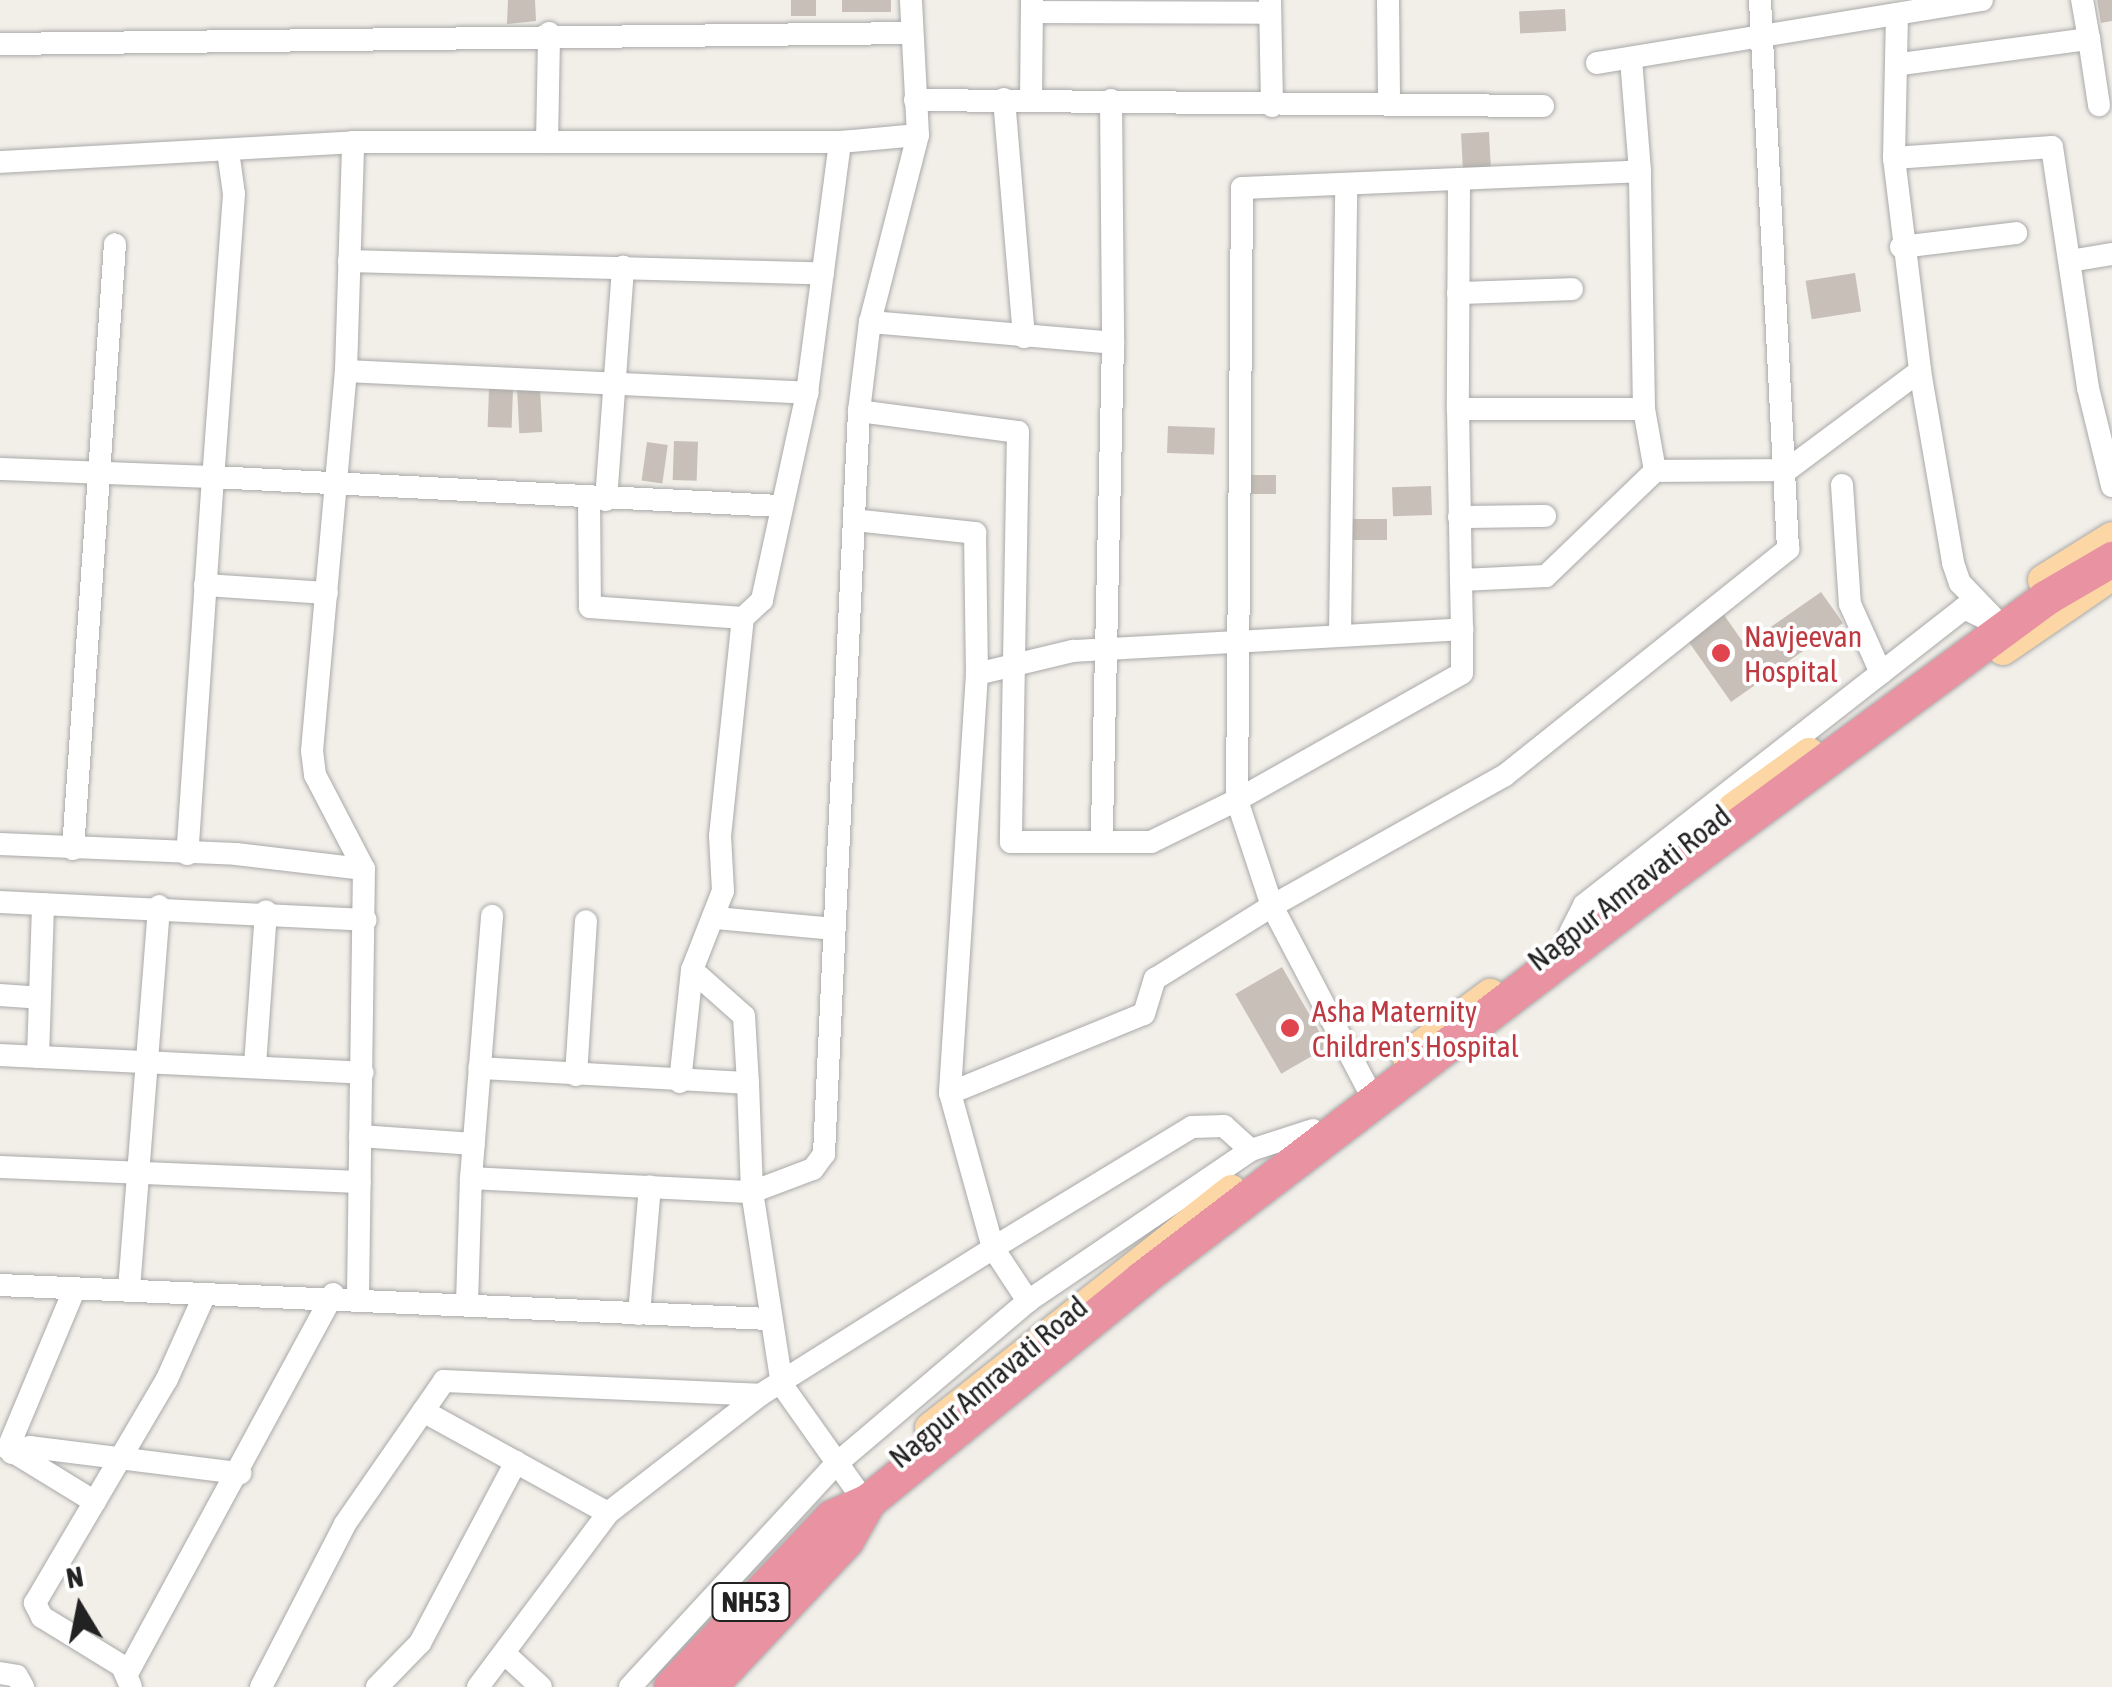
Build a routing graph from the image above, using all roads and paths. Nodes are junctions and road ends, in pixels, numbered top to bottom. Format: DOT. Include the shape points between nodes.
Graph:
graph roads {
  1 [pos="911,0"];
  2 [pos="1388,0"];
  3 [pos="1760,0"];
  4 [pos="1982,0"];
  5 [pos="2082,0"];
  6 [pos="1032,6"];
  7 [pos="1270,7"];
  8 [pos="1897,14"];
  9 [pos="548,33"];
  10 [pos="911,33"];
  11 [pos="1765,35"];
  12 [pos="2090,39"];
  13 [pos="0,44"];
  14 [pos="1632,58"];
  15 [pos="1596,64"];
  16 [pos="1901,64"];
  17 [pos="1004,99"];
  18 [pos="915,100"];
  19 [pos="1031,100"];
  20 [pos="1111,100"];
  21 [pos="1388,104"];
  22 [pos="2100,105"];
  23 [pos="1272,106"];
  24 [pos="1543,106"];
  25 [pos="918,135"];
  26 [pos="353,142"];
  27 [pos="547,142"];
  28 [pos="840,142"];
  29 [pos="228,151"];
  30 [pos="1894,158"];
  31 [pos="0,162"];
  32 [pos="1640,171"];
  33 [pos="1459,181"];
  34 [pos="1346,184"];
  35 [pos="2016,233"];
  36 [pos="115,244"];
  37 [pos="1901,247"];
  38 [pos="2112,254"];
  39 [pos="350,260"];
  40 [pos="2070,261"];
  41 [pos="623,267"];
  42 [pos="823,273"];
  43 [pos="1572,289"];
  44 [pos="1458,294"];
  45 [pos="870,322"];
  46 [pos="1024,337"];
  47 [pos="1113,343"];
  48 [pos="346,371"];
  49 [pos="1920,371"];
  50 [pos="615,383"];
  51 [pos="807,393"];
  52 [pos="1458,409"];
  53 [pos="1644,409"];
  54 [pos="859,411"];
  55 [pos="0,468"];
  56 [pos="1787,470"];
  57 [pos="1655,472"];
  58 [pos="102,475"];
  59 [pos="213,477"];
  60 [pos="338,483"];
  61 [pos="1842,485"];
  62 [pos="2112,486"];
  63 [pos="598,500"];
  64 [pos="779,506"];
  65 [pos="1545,516"];
  66 [pos="1460,517"];
  67 [pos="854,520"];
  68 [pos="2112,537"];
  69 [pos="2112,559"];
  70 [pos="2112,576"];
  71 [pos="1461,580"];
  72 [pos="206,586"];
  73 [pos="327,594"];
  74 [pos="743,618"];
  75 [pos="1990,618"];
  76 [pos="1462,630"];
  77 [pos="1340,635"];
  78 [pos="1234,640"];
  79 [pos="1102,649"];
  80 [pos="1016,667"];
  81 [pos="1881,673"];
  82 [pos="977,674"];
  83 [pos="1237,800"];
  84 [pos="1102,842"];
  85 [pos="0,844"];
  86 [pos="73,849"];
  87 [pos="187,854"];
  88 [pos="364,869"];
  89 [pos="0,902"];
  90 [pos="43,904"];
  91 [pos="159,906"];
  92 [pos="1272,906"];
  93 [pos="266,912"];
  94 [pos="492,916"];
  95 [pos="716,918"];
  96 [pos="366,920"];
  97 [pos="586,921"];
  98 [pos="834,928"];
  99 [pos="1570,933"];
  100 [pos="692,970"];
  101 [pos="0,995"];
  102 [pos="40,998"];
  103 [pos="0,1056"];
  104 [pos="38,1058"];
  105 [pos="147,1062"];
  106 [pos="256,1066"];
  107 [pos="480,1068"];
  108 [pos="363,1073"];
  109 [pos="576,1075"];
  110 [pos="680,1082"];
  111 [pos="748,1083"];
  112 [pos="1368,1088"];
  113 [pos="950,1093"];
  114 [pos="1313,1130"];
  115 [pos="360,1136"];
  116 [pos="474,1144"];
  117 [pos="1251,1150"];
  118 [pos="0,1167"];
  119 [pos="140,1176"];
  120 [pos="471,1178"];
  121 [pos="360,1182"];
  122 [pos="650,1186"];
  123 [pos="752,1192"];
  124 [pos="993,1248"];
  125 [pos="0,1285"];
  126 [pos="74,1288"];
  127 [pos="129,1290"];
  128 [pos="205,1294"];
  129 [pos="333,1294"];
  130 [pos="358,1296"];
  131 [pos="1028,1301"];
  132 [pos="467,1303"];
  133 [pos="640,1314"];
  134 [pos="768,1319"];
  135 [pos="771,1390"];
  136 [pos="423,1411"];
  137 [pos="7,1448"];
  138 [pos="118,1457"];
  139 [pos="516,1462"];
  140 [pos="836,1464"];
  141 [pos="240,1473"];
  142 [pos="862,1496"];
  143 [pos="95,1502"];
  144 [pos="608,1514"];
  145 [pos="839,1529"];
  146 [pos="504,1653"];
  147 [pos="0,1673"];
  148 [pos="129,1680"];
  149 [pos="23,1687"];
  150 [pos="261,1687"];
  151 [pos="377,1687"];
  152 [pos="478,1687"];
  153 [pos="541,1687"];
  154 [pos="630,1687"];
  155 [pos="671,1687"];
  156 [pos="708,1687"];
  1 -- 10 [label="street"];
  2 -- 21 [label="street"];
  3 -- 11 [label="street"];
  4 -- 8 [label="street"];
  5 -- 12 [label="street"];
  6 -- 7 [label="street"];
  6 -- 19 [label="street"];
  7 -- 23 [label="street"];
  8 -- 11 [label="street"];
  8 -- 16 [label="street"];
  9 -- 10 [label="street"];
  9 -- 13 [label="street"];
  9 -- 27 [label="street"];
  10 -- 18 [label="street"];
  11 -- 14 [label="street"];
  11 -- 56 [label="street"];
  12 -- 16 [label="street"];
  12 -- 22 [label="street"];
  14 -- 15 [label="street"];
  14 -- 32 [label="street"];
  16 -- 30 [label="street"];
  17 -- 18 [label="street"];
  17 -- 19 [label="street"];
  17 -- 46 [label="street"];
  18 -- 25 [label="street"];
  19 -- 20 [label="street"];
  20 -- 23 [label="street"];
  20 -- 47 [label="street"];
  21 -- 23 [label="street"];
  21 -- 24 [label="street"];
  25 -- 28 [label="street"];
  25 -- 45 [label="street"];
  26 -- 27 [label="street"];
  26 -- 29 [label="street"];
  26 -- 39 [label="street"];
  27 -- 28 [label="street"];
  28 -- 42 [label="street"];
  29 -- 31 [label="street"];
  29 -- 59 [label="street" via="234,194"];
  30 -- 37 [label="street"];
  30 -- 40 [label="street" via="2052,147"];
  32 -- 33 [label="street"];
  32 -- 53 [label="street"];
  33 -- 34 [label="street"];
  33 -- 44 [label="street"];
  34 -- 77 [label="street"];
  34 -- 78 [label="street" via="1242,188"];
  35 -- 37 [label="street"];
  36 -- 58 [label="street"];
  37 -- 49 [label="street"];
  38 -- 40 [label="street"];
  39 -- 41 [label="street"];
  39 -- 48 [label="street"];
  40 -- 62 [label="street"];
  41 -- 42 [label="street"];
  41 -- 50 [label="street"];
  42 -- 51 [label="street"];
  43 -- 44 [label="street"];
  44 -- 52 [label="street"];
  45 -- 46 [label="street"];
  45 -- 54 [label="street"];
  46 -- 47 [label="street"];
  47 -- 79 [label="street"];
  48 -- 50 [label="street"];
  48 -- 60 [label="street"];
  49 -- 56 [label="street"];
  49 -- 75 [label="street" via="1953,562 1960,583"];
  50 -- 51 [label="street"];
  50 -- 63 [label="street"];
  51 -- 64 [label="street"];
  52 -- 53 [label="street"];
  52 -- 66 [label="street"];
  53 -- 57 [label="street"];
  54 -- 67 [label="street"];
  54 -- 80 [label="street" via="1018,432"];
  55 -- 58 [label="street"];
  56 -- 57 [label="street"];
  56 -- 92 [label="street" via="1788,549 1504,776"];
  57 -- 71 [label="street" via="1546,576"];
  58 -- 59 [label="street"];
  58 -- 86 [label="street"];
  59 -- 60 [label="street"];
  59 -- 72 [label="street"];
  60 -- 63 [label="street"];
  60 -- 73 [label="street"];
  61 -- 81 [label="street" via="1850,604"];
  63 -- 64 [label="street"];
  63 -- 74 [label="street" via="590,607"];
  64 -- 74 [label="street" via="762,600"];
  65 -- 66 [label="street"];
  66 -- 71 [label="street"];
  67 -- 82 [label="street" via="976,533"];
  67 -- 98 [label="street"];
  68 -- 75 [label="main road, Nagpur Amravati Road"];
  69 -- 142 [label="highway" via="2045,598 1460,1033"];
  70 -- 145 [label="main road, Nagpur Amravati Road / NH53" via="1789,805"];
  71 -- 76 [label="street"];
  72 -- 73 [label="street"];
  72 -- 87 [label="street"];
  73 -- 88 [label="street" via="315,775"];
  74 -- 95 [label="street"];
  75 -- 81 [label="street" via="1964,608"];
  75 -- 99 [label="main road, Nagpur Amravati Road"];
  76 -- 77 [label="street"];
  76 -- 83 [label="street" via="1462,673"];
  77 -- 78 [label="street"];
  78 -- 79 [label="street"];
  78 -- 83 [label="street"];
  79 -- 80 [label="street"];
  79 -- 84 [label="street"];
  80 -- 82 [label="street"];
  80 -- 84 [label="street" via="1011,842"];
  81 -- 99 [label="street" via="1584,905"];
  82 -- 113 [label="street"];
  83 -- 84 [label="street" via="1151,842"];
  83 -- 92 [label="street"];
  85 -- 86 [label="street"];
  86 -- 87 [label="street"];
  87 -- 88 [label="street"];
  88 -- 96 [label="street"];
  89 -- 90 [label="street"];
  90 -- 91 [label="street"];
  90 -- 102 [label="street"];
  91 -- 93 [label="street"];
  91 -- 105 [label="street"];
  92 -- 112 [label="street"];
  92 -- 113 [label="street" via="1155,979 1144,1014"];
  93 -- 96 [label="street"];
  93 -- 106 [label="street"];
  94 -- 107 [label="street"];
  95 -- 98 [label="street"];
  95 -- 100 [label="street"];
  96 -- 108 [label="street"];
  97 -- 109 [label="street"];
  98 -- 123 [label="street" via="821,1164"];
  99 -- 112 [label="main road, Nagpur Amravati Road"];
  100 -- 110 [label="street"];
  100 -- 111 [label="street" via="744,1016"];
  101 -- 102 [label="street"];
  102 -- 104 [label="street"];
  103 -- 104 [label="street"];
  104 -- 105 [label="street"];
  105 -- 106 [label="street"];
  105 -- 119 [label="street"];
  106 -- 108 [label="street"];
  107 -- 109 [label="street"];
  107 -- 116 [label="street"];
  108 -- 115 [label="street"];
  109 -- 110 [label="street"];
  110 -- 111 [label="street"];
  111 -- 123 [label="street"];
  112 -- 114 [label="main road, Nagpur Amravati Road"];
  113 -- 124 [label="street"];
  114 -- 117 [label="street"];
  114 -- 142 [label="main road, Nagpur Amravati Road" via="1044,1332"];
  115 -- 116 [label="street"];
  115 -- 121 [label="street"];
  116 -- 120 [label="street"];
  117 -- 124 [label="street" via="1224,1126 1192,1127"];
  117 -- 131 [label="street"];
  118 -- 119 [label="street"];
  119 -- 121 [label="street"];
  119 -- 127 [label="street"];
  120 -- 122 [label="street"];
  120 -- 132 [label="street"];
  121 -- 130 [label="street"];
  122 -- 123 [label="street"];
  122 -- 133 [label="street"];
  123 -- 134 [label="street"];
  124 -- 131 [label="street"];
  124 -- 135 [label="street"];
  125 -- 126 [label="street"];
  126 -- 127 [label="street"];
  126 -- 137 [label="street"];
  127 -- 128 [label="street"];
  128 -- 129 [label="street"];
  128 -- 138 [label="street" via="167,1379"];
  129 -- 130 [label="street"];
  129 -- 141 [label="street"];
  130 -- 132 [label="street"];
  131 -- 140 [label="street"];
  132 -- 133 [label="street"];
  133 -- 134 [label="street"];
  134 -- 135 [label="street"];
  135 -- 136 [label="street" via="444,1381"];
  135 -- 140 [label="street"];
  135 -- 144 [label="street"];
  136 -- 139 [label="street"];
  136 -- 150 [label="street" via="344,1524"];
  137 -- 138 [label="street"];
  137 -- 143 [label="street"];
  138 -- 141 [label="street"];
  138 -- 143 [label="street"];
  139 -- 144 [label="street"];
  139 -- 151 [label="street" via="420,1643"];
  140 -- 142 [label="street"];
  140 -- 154 [label="street"];
  141 -- 148 [label="street"];
  142 -- 145 [label="highway, Nagpur Amravati Road"];
  143 -- 148 [label="street" via="36,1610"];
  144 -- 146 [label="street"];
  145 -- 155 [label="highway, Nagpur Amravati Road / NH53"];
  145 -- 156 [label="highway, Nagpur Amravati Road / NH53"];
  146 -- 152 [label="street"];
  146 -- 153 [label="street"];
  147 -- 149 [label="street" via="18,1676"];
}
